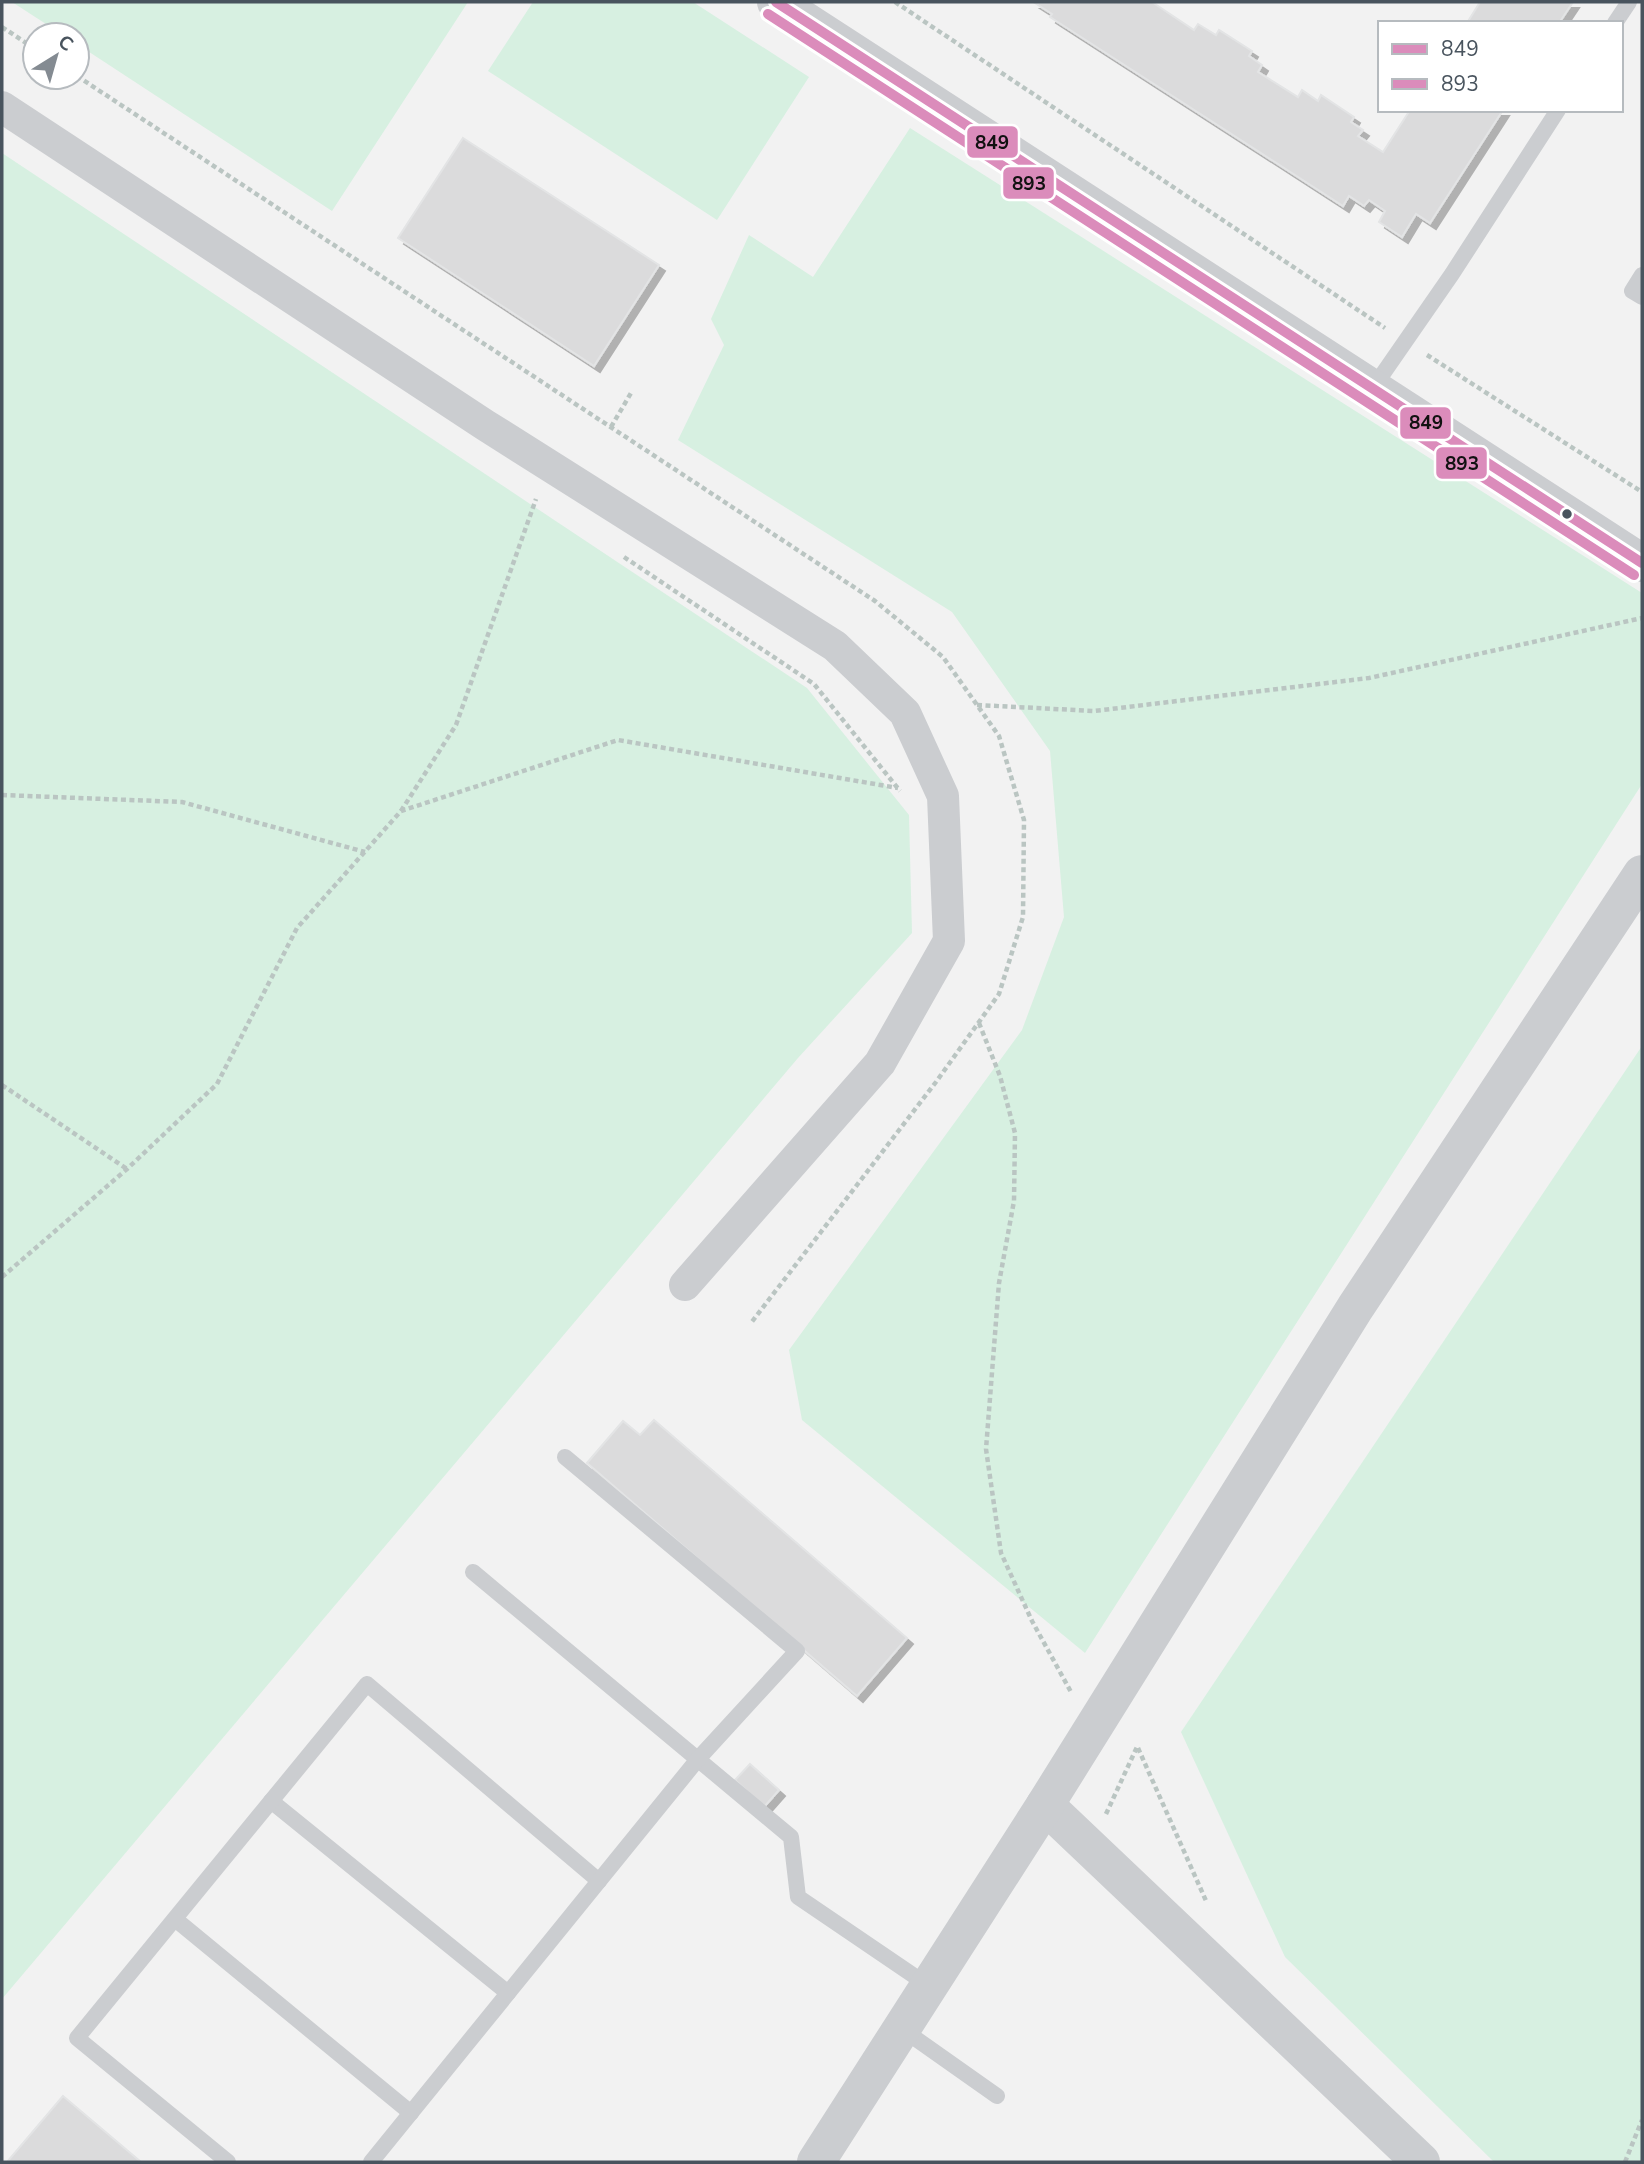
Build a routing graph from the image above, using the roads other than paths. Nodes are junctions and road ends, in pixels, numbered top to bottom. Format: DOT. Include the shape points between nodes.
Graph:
graph roads {
  1 [pos="776,2"];
  2 [pos="1629,2"];
  3 [pos="1616,21"];
  4 [pos="2,107"];
  5 [pos="1557,112"];
  6 [pos="1642,275"];
  7 [pos="1642,297"];
  8 [pos="1373,388"];
  9 [pos="1642,563"];
  10 [pos="1642,874"];
  11 [pos="685,1285"];
  12 [pos="565,1457"];
  13 [pos="473,1572"];
  14 [pos="698,1759"];
  15 [pos="271,1801"];
  16 [pos="1045,1805"];
  17 [pos="599,1881"];
  18 [pos="175,1919"];
  19 [pos="929,1986"];
  20 [pos="508,1993"];
  21 [pos="902,2029"];
  22 [pos="997,2096"];
  23 [pos="411,2113"];
  24 [pos="228,2162"];
  25 [pos="371,2162"];
  26 [pos="816,2162"];
  27 [pos="1421,2162"];
  1 -- 8 [label="street"];
  2 -- 3 [label="lane"];
  4 -- 11 [label="street" via="835,646 905,713 943,796 949,941 880,1063"];
  5 -- 8 [label="lane"];
  6 -- 7 [label="lane" via="1632,291"];
  8 -- 9 [label="street"];
  10 -- 16 [label="street" via="1355,1308"];
  12 -- 14 [label="lane" via="797,1651"];
  13 -- 14 [label="lane"];
  14 -- 17 [label="lane"];
  14 -- 19 [label="lane" via="791,1837 799,1897"];
  15 -- 17 [label="lane" via="367,1684"];
  15 -- 18 [label="lane"];
  15 -- 20 [label="lane"];
  16 -- 19 [label="street"];
  16 -- 27 [label="street"];
  17 -- 20 [label="lane"];
  18 -- 23 [label="lane"];
  18 -- 24 [label="lane" via="77,2038"];
  19 -- 21 [label="street"];
  20 -- 23 [label="lane"];
  21 -- 22 [label="lane"];
  21 -- 26 [label="street"];
  23 -- 25 [label="lane"];
}
